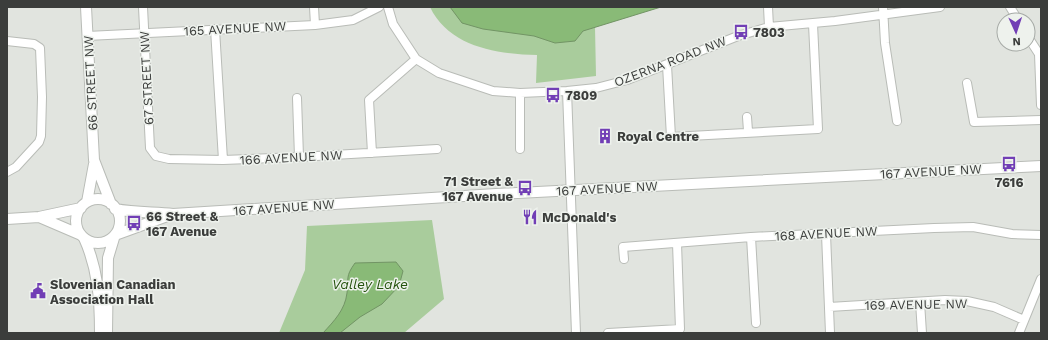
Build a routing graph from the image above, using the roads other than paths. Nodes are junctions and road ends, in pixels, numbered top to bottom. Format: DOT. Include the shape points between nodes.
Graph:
graph roads {
  1 [pos="86,7"];
  2 [pos="143,7"];
  3 [pos="314,7"];
  4 [pos="379,7"];
  5 [pos="388,7"];
  6 [pos="768,7"];
  7 [pos="940,7"];
  8 [pos="883,11"];
  9 [pos="813,24"];
  10 [pos="315,25"];
  11 [pos="769,27"];
  12 [pos="215,29"];
  13 [pos="144,33"];
  14 [pos="87,36"];
  15 [pos="7,40"];
  16 [pos="1040,53"];
  17 [pos="416,59"];
  18 [pos="668,65"];
  19 [pos="967,83"];
  20 [pos="566,91"];
  21 [pos="520,93"];
  22 [pos="297,98"];
  23 [pos="1041,106"];
  24 [pos="747,117"];
  25 [pos="1041,120"];
  26 [pos="897,121"];
  27 [pos="748,131"];
  28 [pos="150,148"];
  29 [pos="437,149"];
  30 [pos="520,149"];
  31 [pos="372,153"];
  32 [pos="299,157"];
  33 [pos="94,160"];
  34 [pos="223,160"];
  35 [pos="1041,166"];
  36 [pos="9,172"];
  37 [pos="571,190"];
  38 [pos="84,205"];
  39 [pos="113,206"];
  40 [pos="173,214"];
  41 [pos="38,217"];
  42 [pos="7,219"];
  43 [pos="826,234"];
  44 [pos="1041,235"];
  45 [pos="82,236"];
  46 [pos="114,236"];
  47 [pos="750,237"];
  48 [pos="677,243"];
  49 [pos="624,259"];
  50 [pos="1041,280"];
  51 [pos="920,302"];
  52 [pos="829,307"];
  53 [pos="1024,320"];
  54 [pos="756,323"];
  55 [pos="100,333"];
  56 [pos="108,333"];
  57 [pos="576,333"];
  58 [pos="608,333"];
  59 [pos="830,333"];
  60 [pos="922,333"];
  61 [pos="1019,333"];
  1 -- 14 [label="main road, 66 STREET NW"];
  2 -- 13 [label="street, 67 STREET NW"];
  3 -- 10 [label="street"];
  4 -- 10 [label="street, 165 AVENUE NW" via="353,20"];
  5 -- 17 [label="street, OZERNA ROAD NW" via="393,24"];
  6 -- 11 [label="street"];
  7 -- 8 [label="street, OZERNA ROAD NW"];
  8 -- 9 [label="street, OZERNA ROAD NW"];
  8 -- 26 [label="street" via="885,43"];
  9 -- 11 [label="street, OZERNA ROAD NW"];
  9 -- 27 [label="street" via="818,129"];
  10 -- 12 [label="street, 165 AVENUE NW"];
  11 -- 18 [label="street, OZERNA ROAD NW" via="738,36"];
  12 -- 13 [label="street, 165 AVENUE NW"];
  12 -- 34 [label="street"];
  13 -- 14 [label="street, 165 AVENUE NW"];
  13 -- 28 [label="street, 67 STREET NW"];
  14 -- 33 [label="main road, 66 STREET NW"];
  15 -- 36 [label="street" via="37,46 40,53 42,90 39,142"];
  16 -- 23 [label="street"];
  17 -- 21 [label="street, OZERNA ROAD NW" via="439,73 493,91"];
  17 -- 31 [label="street" via="369,100"];
  18 -- 20 [label="street, OZERNA ROAD NW" via="596,88"];
  18 -- 27 [label="street" via="672,137"];
  19 -- 25 [label="street" via="974,122"];
  20 -- 21 [label="street, OZERNA ROAD NW"];
  20 -- 37 [label="street"];
  21 -- 30 [label="street"];
  22 -- 32 [label="street"];
  24 -- 27 [label="street"];
  28 -- 34 [label="street, 166 AVENUE NW" via="156,156 168,159"];
  29 -- 31 [label="street, 166 AVENUE NW"];
  31 -- 32 [label="street, 166 AVENUE NW"];
  32 -- 34 [label="street, 166 AVENUE NW"];
  33 -- 38 [label="main road, 66 STREET NW"];
  33 -- 39 [label="main road, 66 STREET NW"];
  35 -- 37 [label="main road, 167 AVENUE NW"];
  37 -- 40 [label="main road, 167 AVENUE NW"];
  37 -- 57 [label="street"];
  38 -- 39 [label="main road" via="100,200"];
  38 -- 41 [label="main road"];
  38 -- 45 [label="main road" via="77,214 76,223"];
  39 -- 40 [label="main road, 167 AVENUE NW" via="134,212"];
  39 -- 46 [label="main road" via="119,220"];
  40 -- 46 [label="main road, 167 AVENUE NW"];
  41 -- 42 [label="main road"];
  41 -- 45 [label="main road"];
  43 -- 44 [label="street, 168 AVENUE NW" via="973,227 1012,234"];
  43 -- 47 [label="street, 168 AVENUE NW"];
  43 -- 52 [label="street"];
  45 -- 46 [label="main road" via="98,243"];
  45 -- 55 [label="main road" via="92,255 98,281"];
  46 -- 56 [label="main road" via="108,258"];
  47 -- 48 [label="street, 168 AVENUE NW"];
  47 -- 54 [label="street"];
  48 -- 49 [label="street, 168 AVENUE NW" via="623,247"];
  48 -- 58 [label="street" via="680,329"];
  50 -- 53 [label="street"];
  51 -- 52 [label="street, 169 AVENUE NW"];
  51 -- 53 [label="street, 169 AVENUE NW" via="945,300 980,303"];
  51 -- 60 [label="street"];
  52 -- 59 [label="street"];
  53 -- 61 [label="street"];
}
